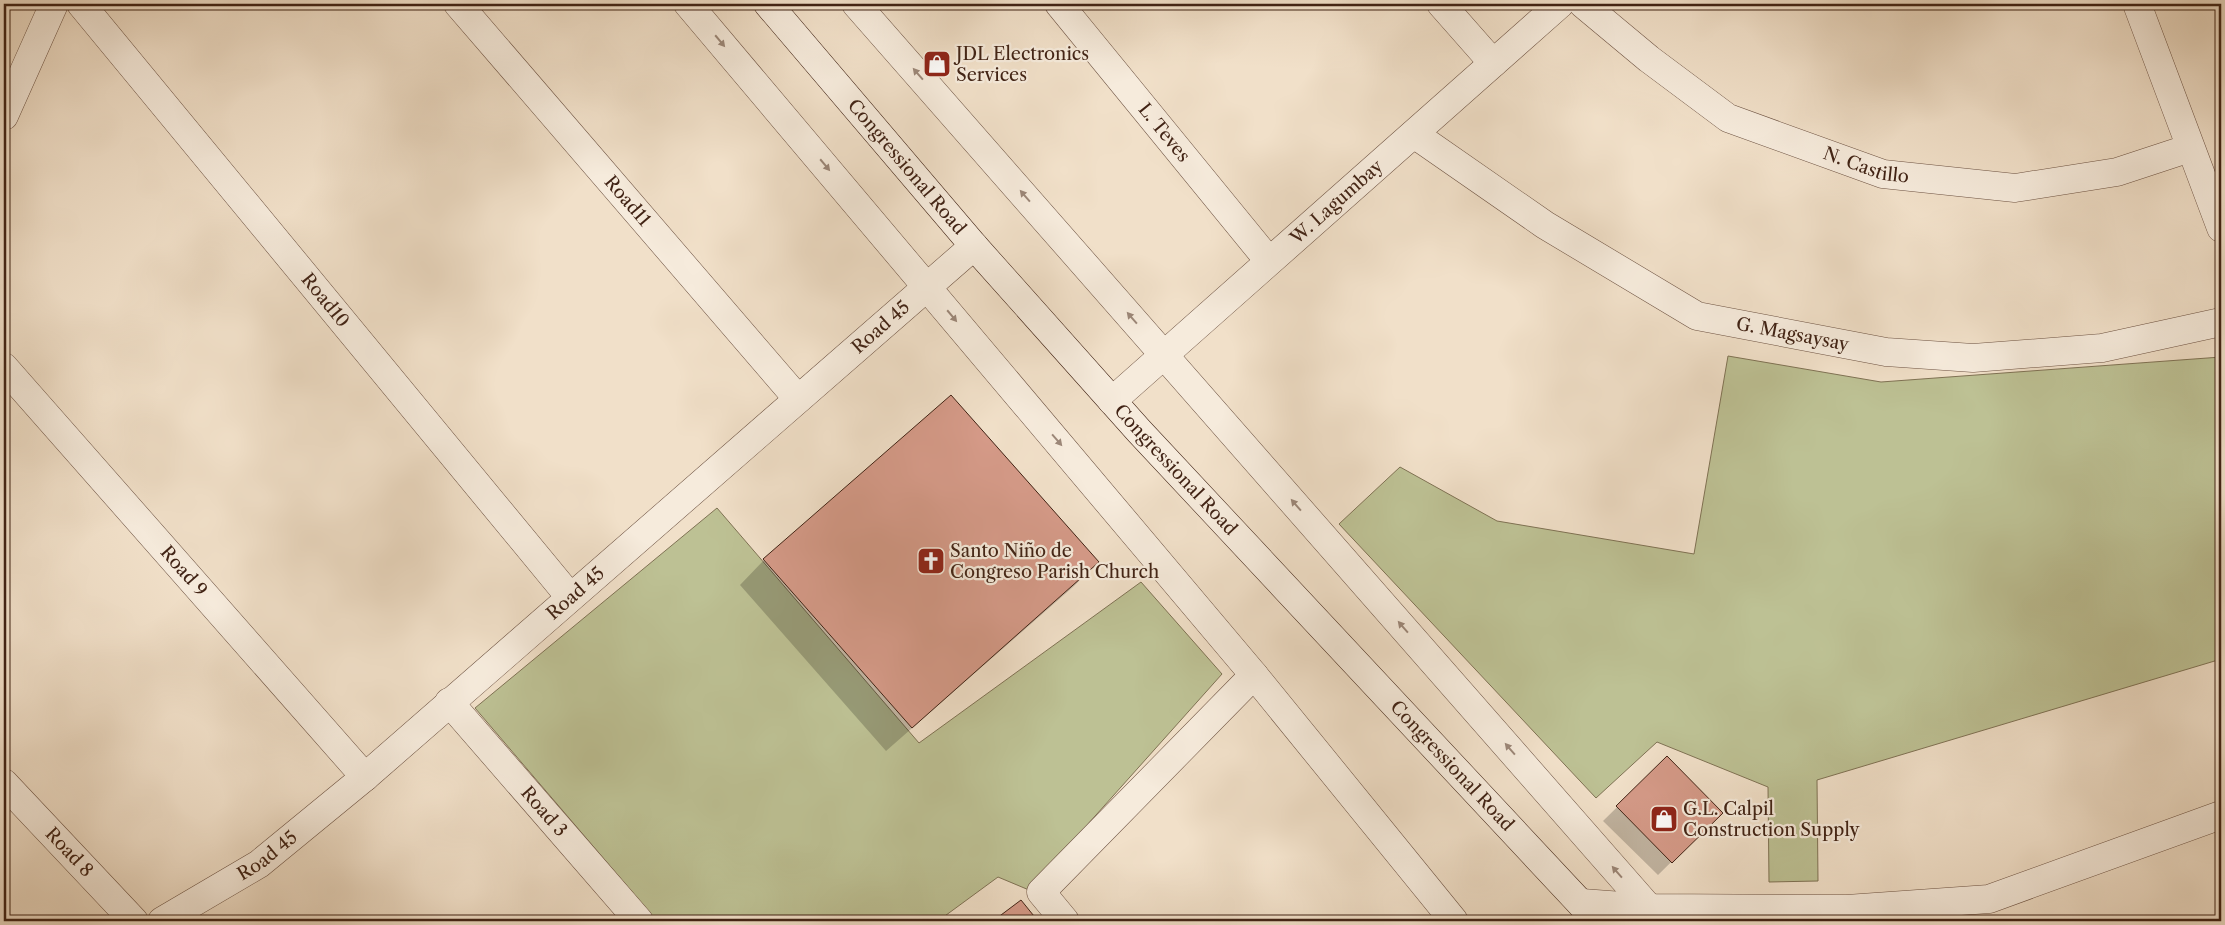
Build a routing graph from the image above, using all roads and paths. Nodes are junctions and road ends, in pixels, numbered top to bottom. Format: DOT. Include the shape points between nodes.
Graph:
graph roads {
  1 [pos="54,4"];
  2 [pos="81,4"];
  3 [pos="458,4"];
  4 [pos="688,4"];
  5 [pos="768,4"];
  6 [pos="856,4"];
  7 [pos="1059,4"];
  8 [pos="1441,4"];
  9 [pos="1560,4"];
  10 [pos="1583,4"];
  11 [pos="2137,4"];
  12 [pos="1493,63"];
  13 [pos="6,104"];
  14 [pos="1414,134"];
  15 [pos="2190,148"];
  16 [pos="2221,228"];
  17 [pos="974,246"];
  18 [pos="1269,261"];
  19 [pos="927,287"];
  20 [pos="2221,322"];
  21 [pos="1164,354"];
  22 [pos="4,367"];
  23 [pos="798,399"];
  24 [pos="1112,401"];
  25 [pos="570,596"];
  26 [pos="1254,674"];
  27 [pos="448,702"];
  28 [pos="365,777"];
  29 [pos="4,783"];
  30 [pos="2221,815"];
  31 [pos="1649,908"];
  32 [pos="1590,912"];
  33 [pos="134,921"];
  34 [pos="162,921"];
  35 [pos="639,921"];
  36 [pos="1065,921"];
  37 [pos="1454,921"];
  1 -- 13 [label="street"];
  2 -- 25 [label="street, Road10"];
  3 -- 23 [label="street, Road11"];
  4 -- 19 [label="street, one-way"];
  5 -- 17 [label="street, Congressional Road"];
  21 -- 6 [label="street, one-way"];
  7 -- 18 [label="street, L. Teves"];
  8 -- 12 [label="street"];
  9 -- 12 [label="street, W. Lagumbay"];
  10 -- 15 [label="street, N. Castillo" via="1728,118 1884,174 2015,188 2117,172"];
  11 -- 15 [label="street"];
  12 -- 14 [label="street, W. Lagumbay"];
  14 -- 18 [label="street, W. Lagumbay"];
  14 -- 20 [label="street, G. Magsaysay" via="1545,225 1697,316 1886,352 1973,358 2102,348"];
  15 -- 16 [label="street"];
  17 -- 19 [label="street, Road 45"];
  17 -- 24 [label="street, Congressional Road"];
  18 -- 21 [label="street, W. Lagumbay"];
  19 -- 23 [label="street, Road 45"];
  19 -- 26 [label="street, one-way"];
  21 -- 24 [label="street, W. Lagumbay"];
  31 -- 21 [label="street, one-way"];
  22 -- 28 [label="street, Road 9"];
  23 -- 25 [label="street, Road 45"];
  24 -- 32 [label="street, Congressional Road"];
  25 -- 27 [label="street, Road 45"];
  26 -- 36 [label="street" via="1041,892"];
  26 -- 37 [label="street"];
  27 -- 28 [label="street, Road 45"];
  27 -- 35 [label="street, Road 3"];
  28 -- 34 [label="street, Road 45" via="259,864"];
  29 -- 33 [label="street, Road 8"];
  30 -- 31 [label="street" via="1989,899 1847,909"];
  31 -- 32 [label="street"];
}
